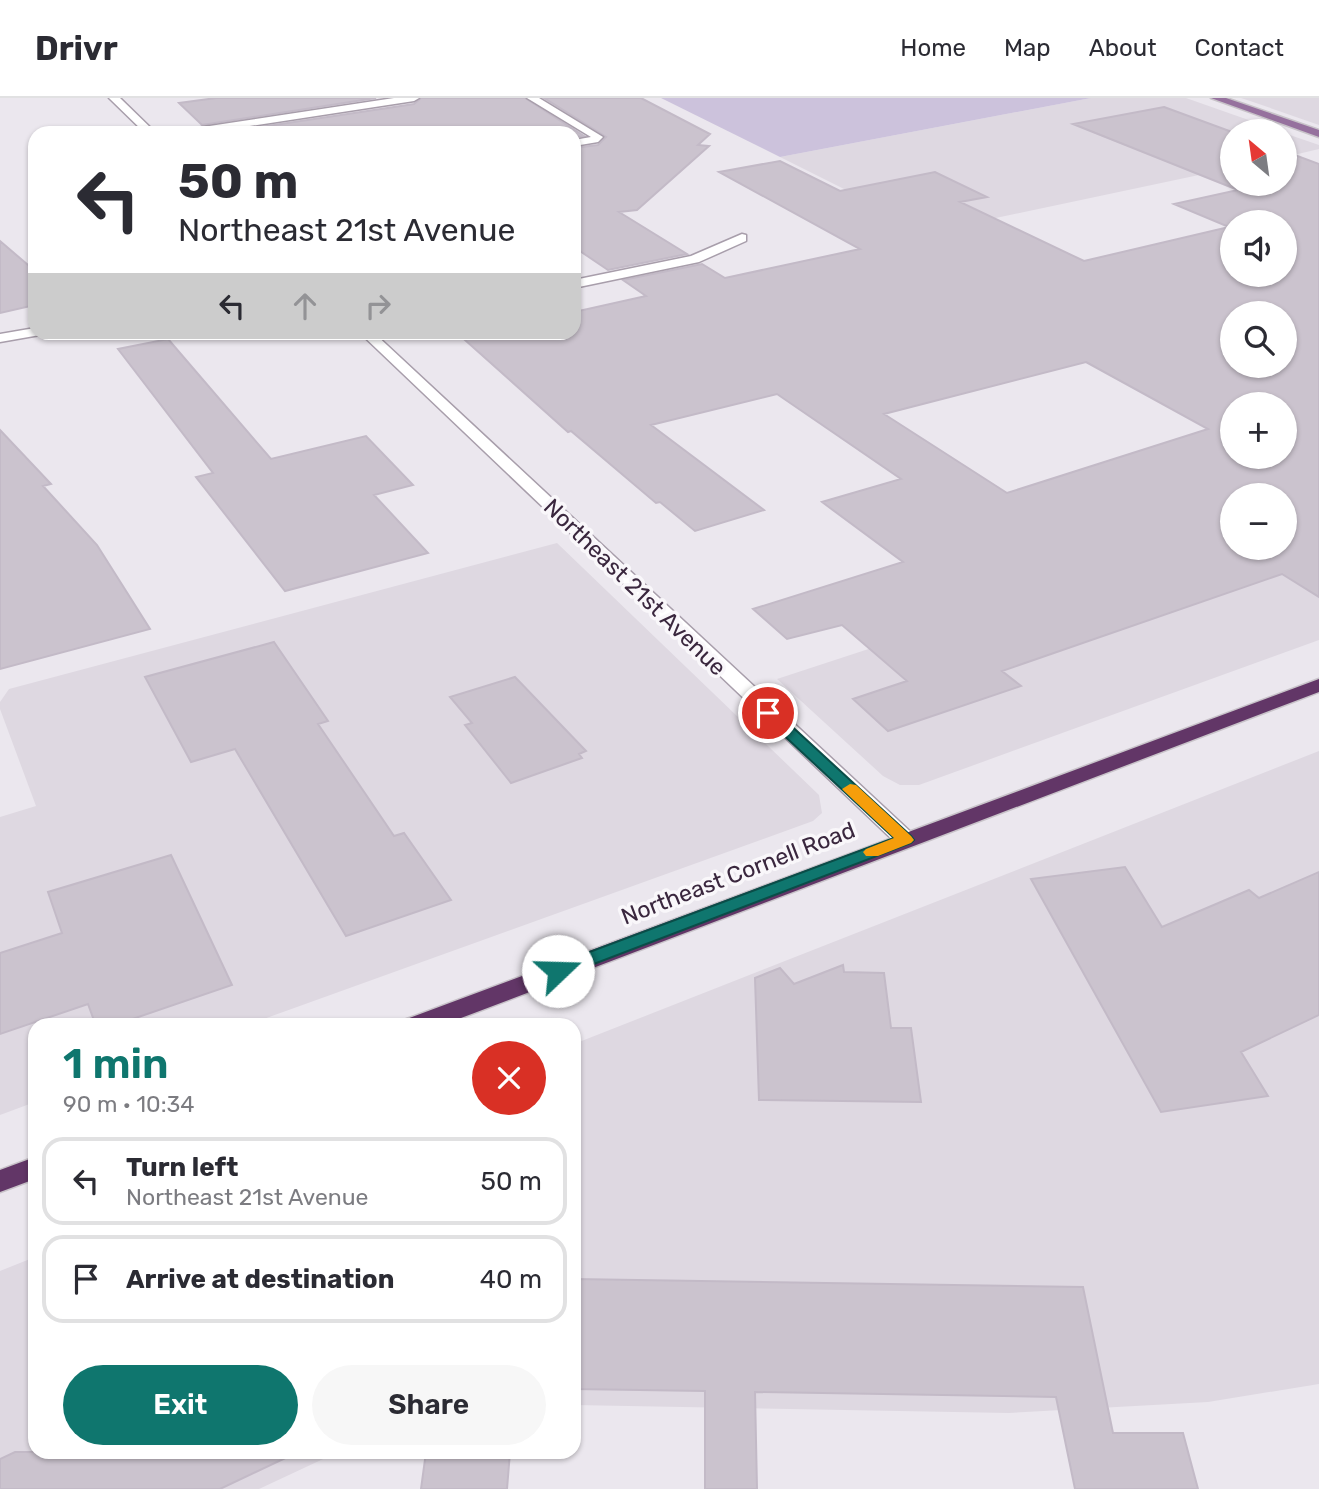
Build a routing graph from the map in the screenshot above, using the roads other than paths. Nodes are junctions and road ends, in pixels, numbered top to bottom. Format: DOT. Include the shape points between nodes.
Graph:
graph roads {
  1 [pos="114,98"];
  2 [pos="414,98"];
  3 [pos="532,98"];
  4 [pos="1216,98"];
  5 [pos="144,126"];
  6 [pos="229,126"];
  7 [pos="580,126"];
  8 [pos="581,126"];
  9 [pos="1319,134"];
  10 [pos="581,142"];
  11 [pos="742,238"];
  12 [pos="581,283"];
  13 [pos="28,333"];
  14 [pos="0,338"];
  15 [pos="374,340"];
  16 [pos="1319,685"];
  17 [pos="906,840"];
  18 [pos="434,1018"];
  19 [pos="28,1171"];
  20 [pos="0,1181"];
  1 -- 5 [label="street"];
  2 -- 6 [label="street"];
  3 -- 7 [label="street"];
  4 -- 9 [label="main road"];
  8 -- 10 [label="street" via="598,136"];
  11 -- 12 [label="street" via="695,259"];
  13 -- 14 [label="street"];
  15 -- 17 [label="street, Northeast 21st Avenue"];
  16 -- 17 [label="highway, Northeast Cornell Road"];
  17 -- 18 [label="highway, Northeast Cornell Road"];
  19 -- 20 [label="highway"];
}
